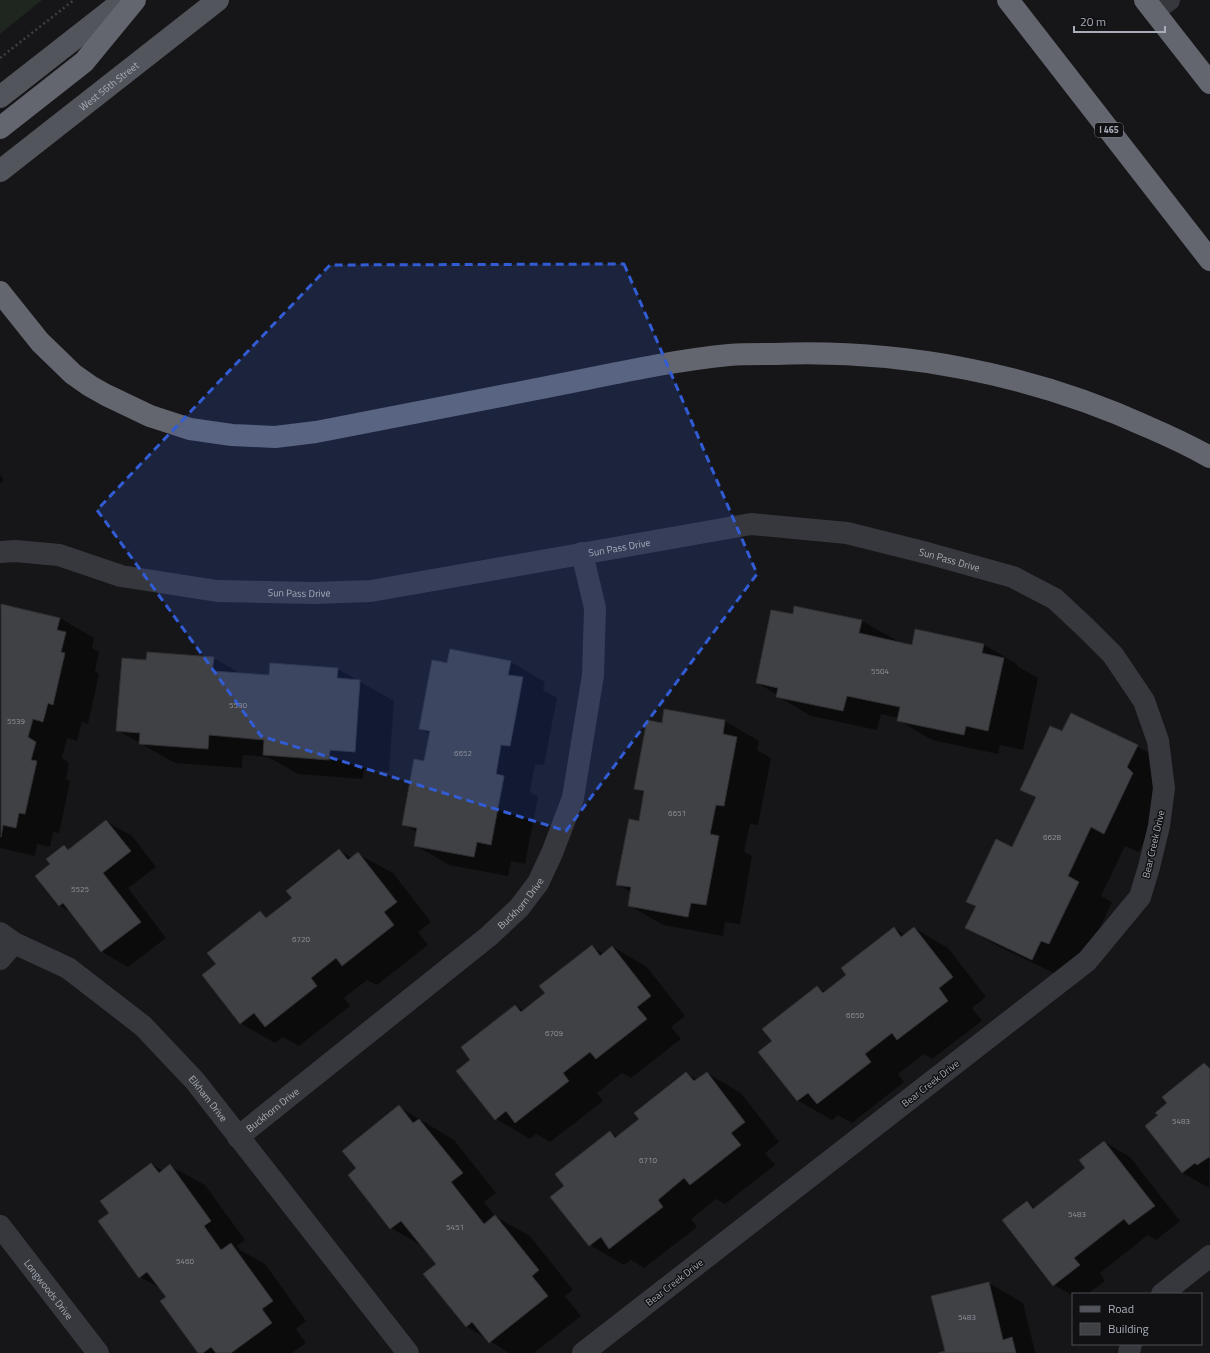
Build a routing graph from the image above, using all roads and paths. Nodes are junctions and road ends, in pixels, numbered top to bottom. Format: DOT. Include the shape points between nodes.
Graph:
graph roads {
  1 [pos="74,0"];
  2 [pos="124,0"];
  3 [pos="135,0"];
  4 [pos="218,0"];
  5 [pos="1008,0"];
  6 [pos="1156,4"];
  7 [pos="0,58"];
  8 [pos="1210,83"];
  9 [pos="0,97"];
  10 [pos="0,128"];
  11 [pos="0,171"];
  12 [pos="1210,260"];
  13 [pos="0,292"];
  14 [pos="1210,457"];
  15 [pos="0,552"];
  16 [pos="582,553"];
  17 [pos="1158,741"];
  18 [pos="7,938"];
  19 [pos="0,960"];
  20 [pos="238,1137"];
  21 [pos="0,1226"];
  22 [pos="1210,1256"];
  23 [pos="1163,1293"];
  24 [pos="98,1353"];
  25 [pos="408,1353"];
  26 [pos="583,1353"];
  1 -- 7 [label="path"];
  2 -- 9 [label="main road"];
  3 -- 10 [label="highway" via="84,62"];
  4 -- 11 [label="main road, West 56th Street"];
  5 -- 12 [label="highway, I 465"];
  6 -- 8 [label="highway"];
  13 -- 14 [label="highway" via="40,342 73,374 90,386 150,416 190,429 218,434 275,437 316,432 602,376 731,355 837,353 921,361 1016,379 1112,411"];
  15 -- 16 [label="street, Sun Pass Drive" via="59,555 122,576 217,591 314,593 370,591"];
  16 -- 17 [label="street, Sun Pass Drive" via="751,524 847,533 1013,577 1055,599 1114,655 1144,701"];
  16 -- 20 [label="street, Buckhorn Drive" via="596,608 593,675 573,798 538,883 519,908 489,936"];
  17 -- 26 [label="street, Bear Creek Drive" via="1164,788 1149,867 1140,897 1087,962"];
  18 -- 19 [label="street"];
  18 -- 20 [label="street, Elkham Drive" via="68,968 143,1026 195,1081"];
  20 -- 25 [label="street, Elkham Drive"];
  21 -- 24 [label="street, Longwoods Drive"];
  22 -- 23 [label="street"];
}
